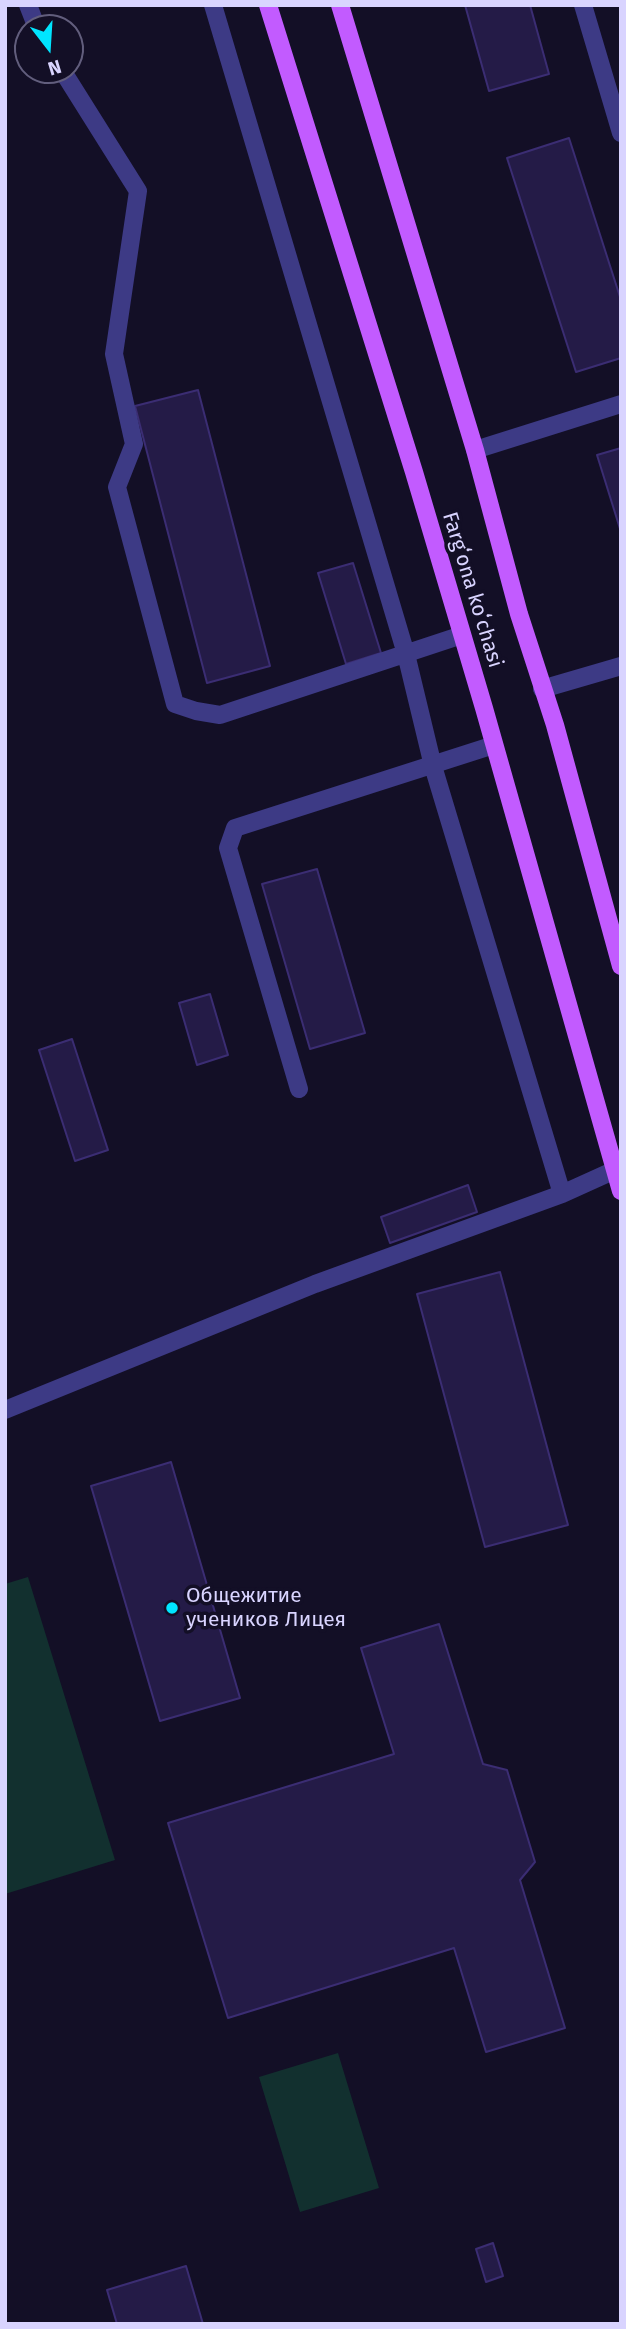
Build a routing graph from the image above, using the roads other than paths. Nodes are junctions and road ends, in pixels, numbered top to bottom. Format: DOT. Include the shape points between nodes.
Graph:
graph roads {
  1 [pos="213,5"];
  2 [pos="268,5"];
  3 [pos="340,5"];
  4 [pos="583,5"];
  5 [pos="71,84"];
  6 [pos="621,133"];
  7 [pos="621,404"];
  8 [pos="475,450"];
  9 [pos="462,635"];
  10 [pos="406,654"];
  11 [pos="621,666"];
  12 [pos="542,689"];
  13 [pos="494,745"];
  14 [pos="433,766"];
  15 [pos="621,966"];
  16 [pos="299,1089"];
  17 [pos="615,1170"];
  18 [pos="621,1191"];
  19 [pos="562,1194"];
  20 [pos="5,1410"];
  1 -- 10 [label="lane"];
  2 -- 9 [label="main road, Fargʻona koʻchasi"];
  3 -- 8 [label="main road, Fargʻona koʻchasi"];
  4 -- 6 [label="lane"];
  5 -- 10 [label="lane" via="138,191 114,354 134,444 117,487 175,704 220,715"];
  7 -- 8 [label="lane"];
  8 -- 12 [label="main road, Fargʻona koʻchasi"];
  9 -- 10 [label="lane"];
  9 -- 13 [label="main road, Fargʻona koʻchasi"];
  10 -- 14 [label="lane"];
  11 -- 12 [label="lane"];
  12 -- 15 [label="main road, Fargʻona koʻchasi"];
  13 -- 14 [label="lane"];
  13 -- 17 [label="main road, Fargʻona koʻchasi"];
  14 -- 16 [label="lane" via="235,828 228,848"];
  14 -- 19 [label="lane"];
  17 -- 18 [label="main road, Fargʻona koʻchasi"];
  17 -- 19 [label="lane"];
  19 -- 20 [label="lane" via="315,1284"];
}
